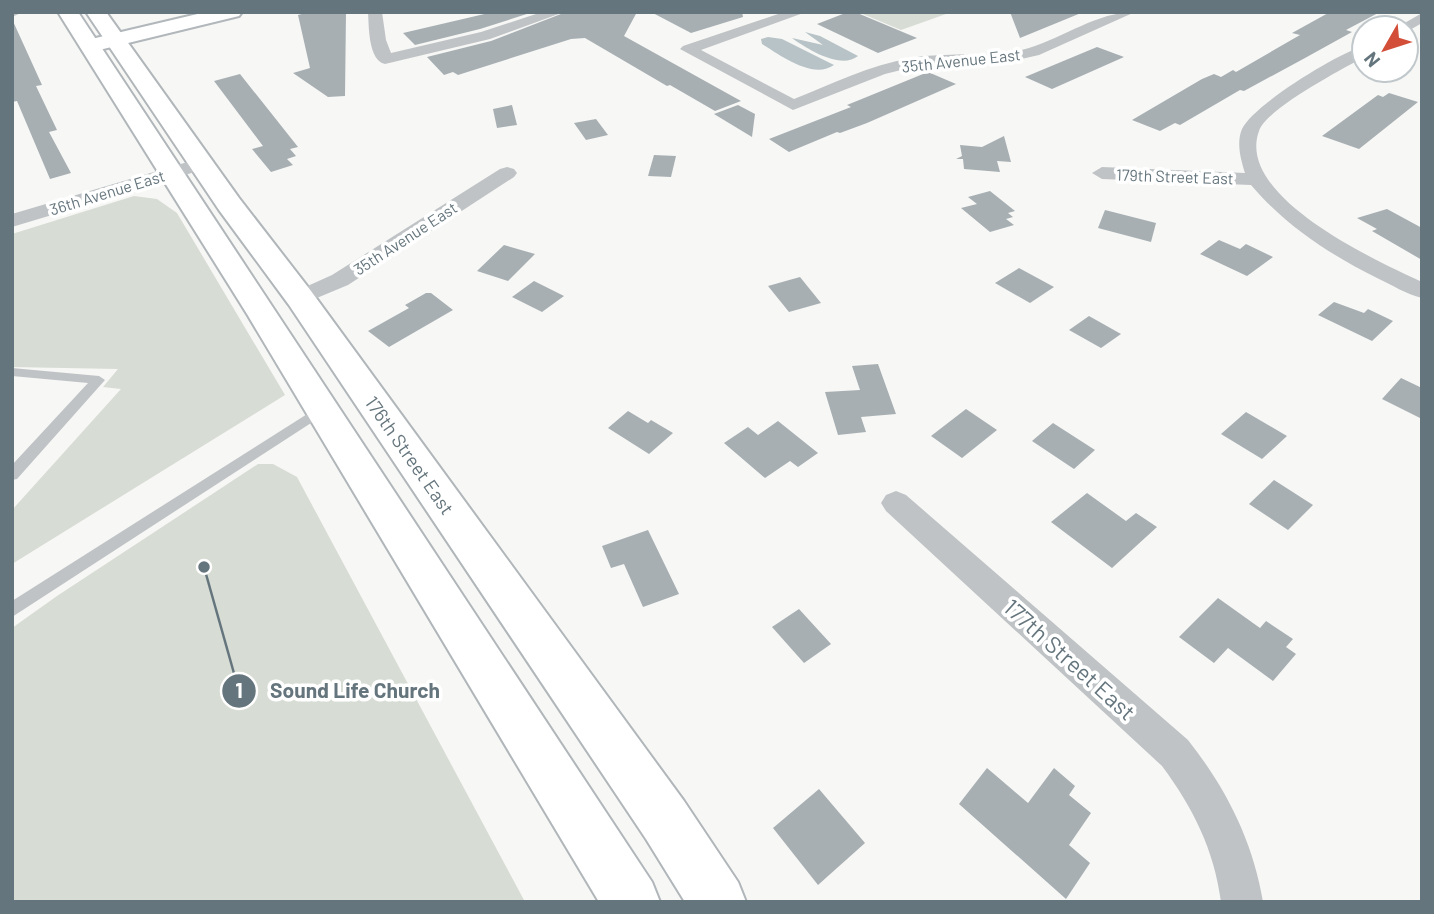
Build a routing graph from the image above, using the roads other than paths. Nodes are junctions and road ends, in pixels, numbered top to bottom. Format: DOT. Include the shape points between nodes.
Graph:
graph roads {
  1 [pos="68,12"];
  2 [pos="232,12"];
  3 [pos="375,12"];
  4 [pos="557,12"];
  5 [pos="799,12"];
  6 [pos="1081,12"];
  7 [pos="1128,12"];
  8 [pos="1105,21"];
  9 [pos="101,32"];
  10 [pos="1350,59"];
  11 [pos="187,168"];
  12 [pos="507,173"];
  13 [pos="1102,173"];
  14 [pos="1257,179"];
  15 [pos="12,221"];
  16 [pos="1422,291"];
  17 [pos="300,298"];
  18 [pos="12,372"];
  19 [pos="323,409"];
  20 [pos="15,469"];
  21 [pos="896,503"];
  22 [pos="12,610"];
  23 [pos="632,902"];
  24 [pos="718,902"];
  25 [pos="1242,902"];
  1 -- 9 [label="main road, 176th Street East"];
  2 -- 9 [label="main road"];
  3 -- 4 [label="street" via="385,59 485,36"];
  5 -- 8 [label="street, 35th Avenue East" via="688,49 793,105 914,62 1000,59 1033,52"];
  6 -- 8 [label="street"];
  7 -- 8 [label="street, 35th Avenue East"];
  9 -- 11 [label="main road, 176th Street East"];
  10 -- 14 [label="street" via="1259,117 1250,130 1248,154"];
  11 -- 15 [label="street, 36th Avenue East"];
  11 -- 17 [label="main road, 176th Street East"];
  11 -- 19 [label="main road, 176th Street East"];
  12 -- 17 [label="street, 35th Avenue East" via="340,280"];
  13 -- 14 [label="street, 179th Street East"];
  14 -- 16 [label="street, 179th Street East" via="1304,227 1371,268"];
  17 -- 24 [label="main road, 176th Street East"];
  18 -- 20 [label="lane" via="99,380"];
  19 -- 22 [label="lane"];
  19 -- 23 [label="main road, 176th Street East"];
  21 -- 25 [label="street, 177th Street East" via="1175,752 1200,785 1225,832"];
}
